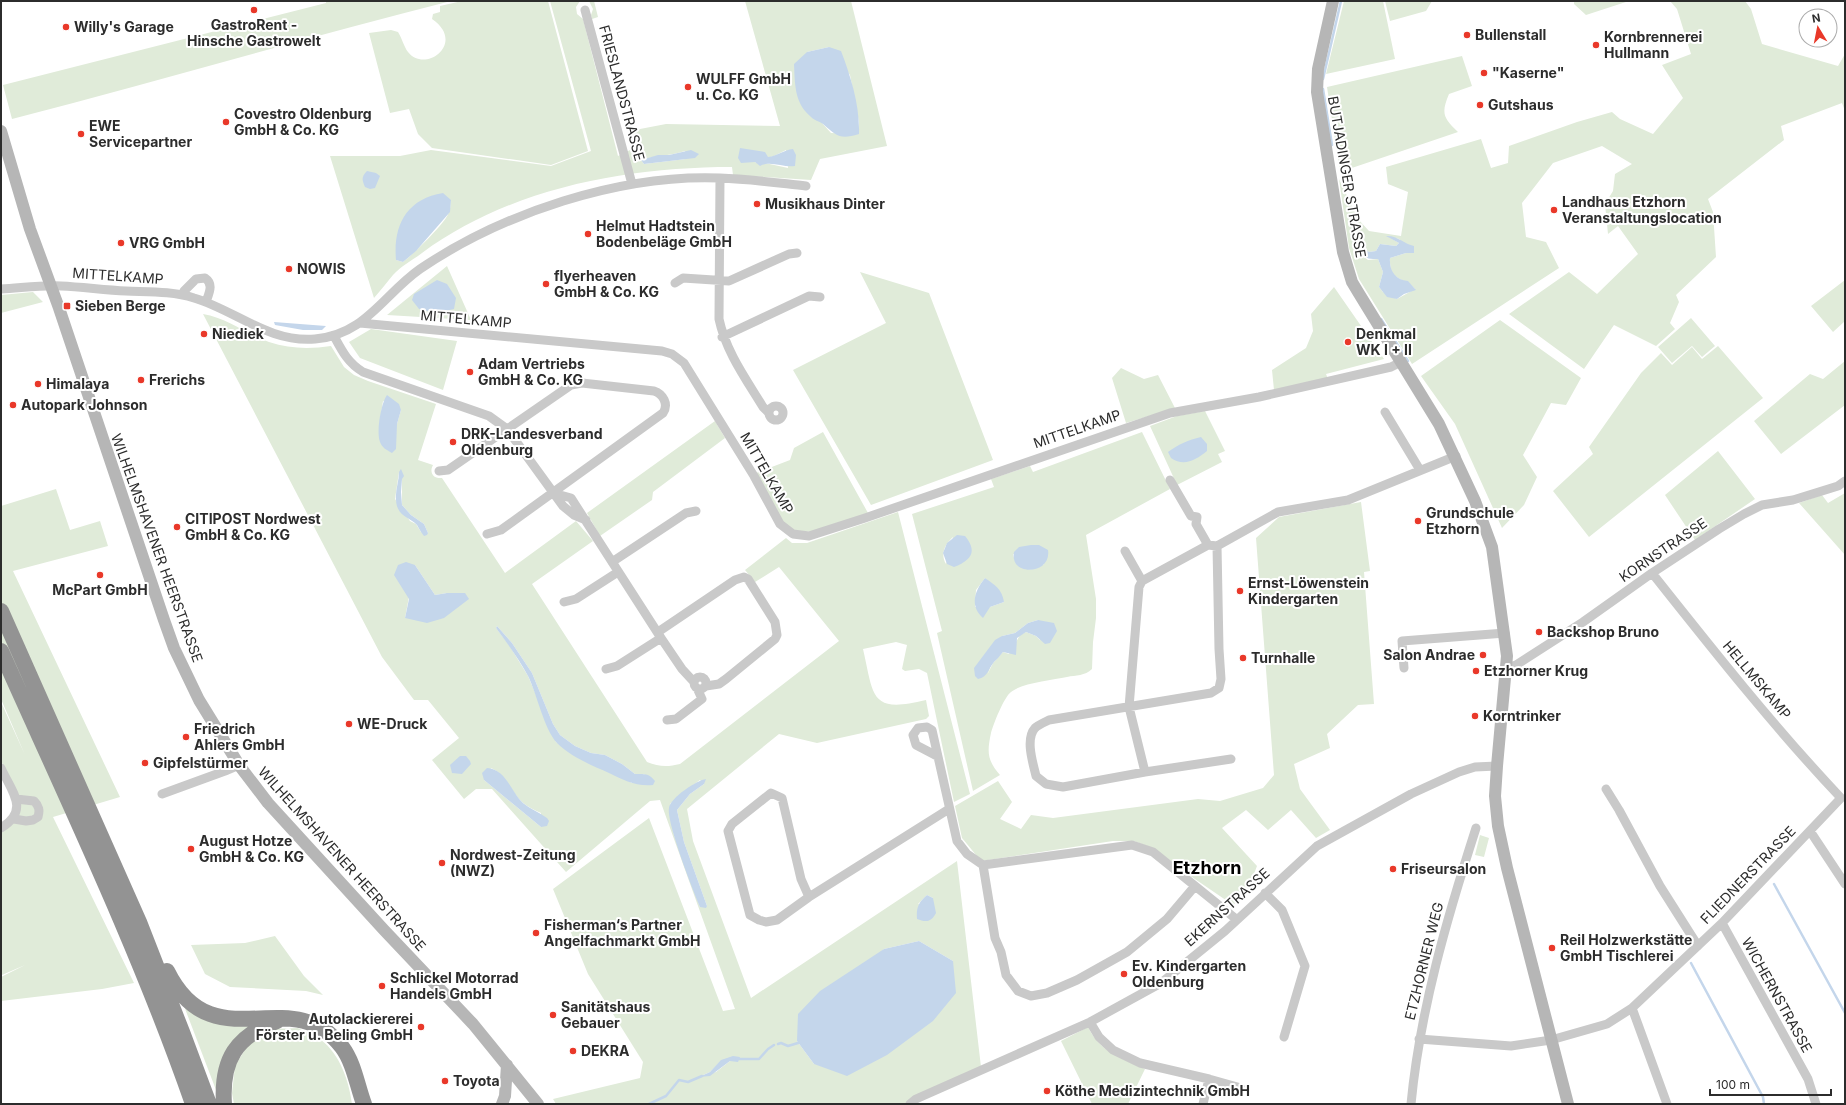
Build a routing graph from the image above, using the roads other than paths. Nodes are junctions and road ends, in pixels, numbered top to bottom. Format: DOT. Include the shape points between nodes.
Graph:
graph roads {
  1 [pos="1334,1"];
  2 [pos="585,10"];
  3 [pos="1,131"];
  4 [pos="720,178"];
  5 [pos="632,184"];
  6 [pos="806,186"];
  7 [pos="797,253"];
  8 [pos="719,280"];
  9 [pos="675,283"];
  10 [pos="51,286"];
  11 [pos="1,289"];
  12 [pos="183,295"];
  13 [pos="820,297"];
  14 [pos="206,302"];
  15 [pos="360,323"];
  16 [pos="334,336"];
  17 [pos="722,337"];
  18 [pos="1401,362"];
  19 [pos="768,412"];
  20 [pos="1385,412"];
  21 [pos="507,429"];
  22 [pos="1456,456"];
  23 [pos="439,470"];
  24 [pos="1420,470"];
  25 [pos="1170,480"];
  26 [pos="1845,481"];
  27 [pos="553,493"];
  28 [pos="696,511"];
  29 [pos="487,534"];
  30 [pos="1212,545"];
  31 [pos="1125,551"];
  32 [pos="612,562"];
  33 [pos="618,572"];
  34 [pos="1652,573"];
  35 [pos="1142,581"];
  36 [pos="564,602"];
  37 [pos="1,611"];
  38 [pos="1505,633"];
  39 [pos="659,635"];
  40 [pos="1,651"];
  41 [pos="1404,668"];
  42 [pos="1507,668"];
  43 [pos="606,669"];
  44 [pos="699,685"];
  45 [pos="1129,707"];
  46 [pos="667,720"];
  47 [pos="937,756"];
  48 [pos="1231,759"];
  49 [pos="239,765"];
  50 [pos="1496,766"];
  51 [pos="1,768"];
  52 [pos="1145,772"];
  53 [pos="1606,789"];
  54 [pos="162,794"];
  55 [pos="1843,798"];
  56 [pos="16,799"];
  57 [pos="949,809"];
  58 [pos="14,819"];
  59 [pos="1,828"];
  60 [pos="1476,828"];
  61 [pos="1810,831"];
  62 [pos="982,865"];
  63 [pos="1845,884"];
  64 [pos="1195,886"];
  65 [pos="1265,893"];
  66 [pos="809,897"];
  67 [pos="1236,919"];
  68 [pos="139,922"];
  69 [pos="1722,923"];
  70 [pos="1698,946"];
  71 [pos="1632,1008"];
  72 [pos="282,1018"];
  73 [pos="1090,1022"];
  74 [pos="1284,1037"];
  75 [pos="1419,1039"];
  76 [pos="1551,1040"];
  77 [pos="507,1065"];
  78 [pos="1209,1079"];
  79 [pos="358,1088"];
  80 [pos="1241,1088"];
  81 [pos="532,1102"];
  82 [pos="193,1104"];
  83 [pos="209,1104"];
  84 [pos="224,1104"];
  85 [pos="358,1104"];
  86 [pos="364,1104"];
  87 [pos="502,1104"];
  88 [pos="910,1104"];
  89 [pos="1203,1104"];
  90 [pos="1411,1104"];
  91 [pos="1568,1104"];
  92 [pos="1667,1104"];
  93 [pos="1816,1104"];
  1 -- 18 [label="street, BUTJADINGER STRASSE" via="1319,62 1317,92 1343,252 1352,282"];
  2 -- 5 [label="street, FRIESLANDSTRASSE"];
  3 -- 10 [label="street, WILHELMSHAVENER HEERSTRASSE" via="30,229"];
  4 -- 5 [label="street"];
  4 -- 6 [label="street"];
  4 -- 8 [label="street"];
  5 -- 15 [label="street" via="556,203 479,235 419,270 397,287 381,306"];
  7 -- 8 [label="street" via="789,254 729,280"];
  8 -- 9 [label="street" via="683,278"];
  8 -- 17 [label="street" via="719,319"];
  10 -- 11 [label="street"];
  10 -- 12 [label="street, MITTELKAMP"];
  10 -- 49 [label="street, WILHELMSHAVENER HEERSTRASSE" via="174,648 199,700"];
  12 -- 14 [label="street, MITTELKAMP"];
  12 -- 14 [label="street, MITTELKAMP" via="196,279 205,278 211,287"];
  13 -- 17 [label="street" via="809,296"];
  14 -- 16 [label="street, MITTELKAMP" via="272,334 300,339"];
  15 -- 16 [label="street, MITTELKAMP"];
  15 -- 18 [label="street, MITTELKAMP" via="672,354 684,363 754,476 780,524 793,534 810,536 1170,413 1391,367"];
  16 -- 21 [label="street" via="344,356 364,372 489,416"];
  17 -- 19 [label="street" via="762,407"];
  18 -- 22 [label="street, BUTJADINGER STRASSE"];
  20 -- 24 [label="street"];
  21 -- 23 [label="street" via="448,470"];
  21 -- 27 [label="street"];
  21 -- 27 [label="street" via="562,391 582,382 654,391 663,398 666,406 663,413"];
  22 -- 24 [label="street"];
  22 -- 38 [label="street, BUTJADINGER STRASSE" via="1492,547"];
  24 -- 30 [label="street" via="1348,500 1278,512"];
  25 -- 30 [label="street" via="1190,516 1197,517 1196,524"];
  26 -- 34 [label="street, KORNSTRASSE" via="1838,486 1793,500 1762,505 1719,529"];
  27 -- 29 [label="street" via="501,530"];
  27 -- 32 [label="street" via="568,511 586,520"];
  28 -- 32 [label="street" via="686,513"];
  30 -- 35 [label="street"];
  30 -- 45 [label="street" via="1222,679 1219,688 1211,693"];
  31 -- 35 [label="street"];
  32 -- 33 [label="street"];
  33 -- 36 [label="street" via="576,599"];
  33 -- 39 [label="street"];
  34 -- 42 [label="street, KORNSTRASSE" via="1577,626 1516,665"];
  34 -- 55 [label="street, HELLMSKAMP" via="1791,743"];
  35 -- 45 [label="street" via="1139,587"];
  37 -- 68 [label="highway"];
  38 -- 41 [label="street" via="1402,641"];
  38 -- 42 [label="street, BUTJADINGER STRASSE"];
  39 -- 43 [label="street" via="617,666"];
  39 -- 44 [label="street" via="682,669"];
  39 -- 44 [label="street" via="735,580 744,577 748,579 775,622 777,635 719,684"];
  40 -- 82 [label="highway" via="139,960"];
  42 -- 50 [label="street, BUTJADINGER STRASSE"];
  44 -- 46 [label="street" via="702,699 676,719"];
  45 -- 52 [label="street"];
  45 -- 52 [label="street" via="1049,720 1035,729 1031,739 1036,776 1046,784 1063,787"];
  47 -- 57 [label="street"];
  48 -- 52 [label="street"];
  49 -- 54 [label="street"];
  49 -- 77 [label="street, WILHELMSHAVENER HEERSTRASSE" via="268,803 473,1024"];
  50 -- 65 [label="street, EKERNSTRASSE" via="1475,767 1459,772 1411,794 1329,838 1305,855"];
  50 -- 76 [label="street, BUTJADINGER STRASSE" via="1496,796 1502,847"];
  51 -- 56 [label="street"];
  53 -- 70 [label="street" via="1660,886"];
  55 -- 61 [label="street, FLIEDNERSTRASSE"];
  56 -- 58 [label="street"];
  56 -- 58 [label="street" via="34,800 39,805 40,812 33,820"];
  57 -- 62 [label="street" via="957,841 967,854"];
  57 -- 66 [label="street"];
  58 -- 59 [label="street"];
  60 -- 75 [label="street, ETZHORNER WEG" via="1427,1000"];
  61 -- 63 [label="street"];
  61 -- 69 [label="street, FLIEDNERSTRASSE"];
  62 -- 64 [label="street" via="1132,845 1153,852"];
  62 -- 64 [label="street" via="995,938 1006,975 1018,991 1031,996 1047,993 1077,980 1124,954 1162,924"];
  64 -- 67 [label="street"];
  65 -- 67 [label="street, EKERNSTRASSE"];
  65 -- 74 [label="street" via="1282,910 1305,966"];
  66 -- 66 [label="street" via="801,879 782,798 771,792 732,824 728,831 750,915 758,920 772,922"];
  67 -- 73 [label="street, EKERNSTRASSE" via="1160,983"];
  68 -- 72 [label="highway" via="156,942 174,986 193,1006 225,1019"];
  68 -- 83 [label="highway"];
  69 -- 70 [label="street, FLIEDNERSTRASSE"];
  69 -- 93 [label="street, WICHERNSTRASSE" via="1808,1079"];
  70 -- 71 [label="street, FLIEDNERSTRASSE"];
  71 -- 76 [label="street, FLIEDNERSTRASSE" via="1607,1024"];
  71 -- 92 [label="street"];
  72 -- 79 [label="highway" via="300,1019 329,1033 344,1049"];
  72 -- 84 [label="highway" via="250,1033 235,1050 226,1071"];
  73 -- 78 [label="street" via="1099,1037 1113,1050 1140,1063"];
  73 -- 88 [label="street, EKERNSTRASSE" via="916,1099"];
  75 -- 76 [label="street, FLIEDNERSTRASSE" via="1511,1046"];
  75 -- 90 [label="street, ETZHORNER WEG"];
  76 -- 91 [label="street, BUTJADINGER STRASSE"];
  77 -- 81 [label="street, WILHELMSHAVENER HEERSTRASSE"];
  77 -- 87 [label="street"];
  78 -- 80 [label="street"];
  78 -- 89 [label="street"];
  79 -- 85 [label="highway"];
  79 -- 86 [label="highway"];
}
